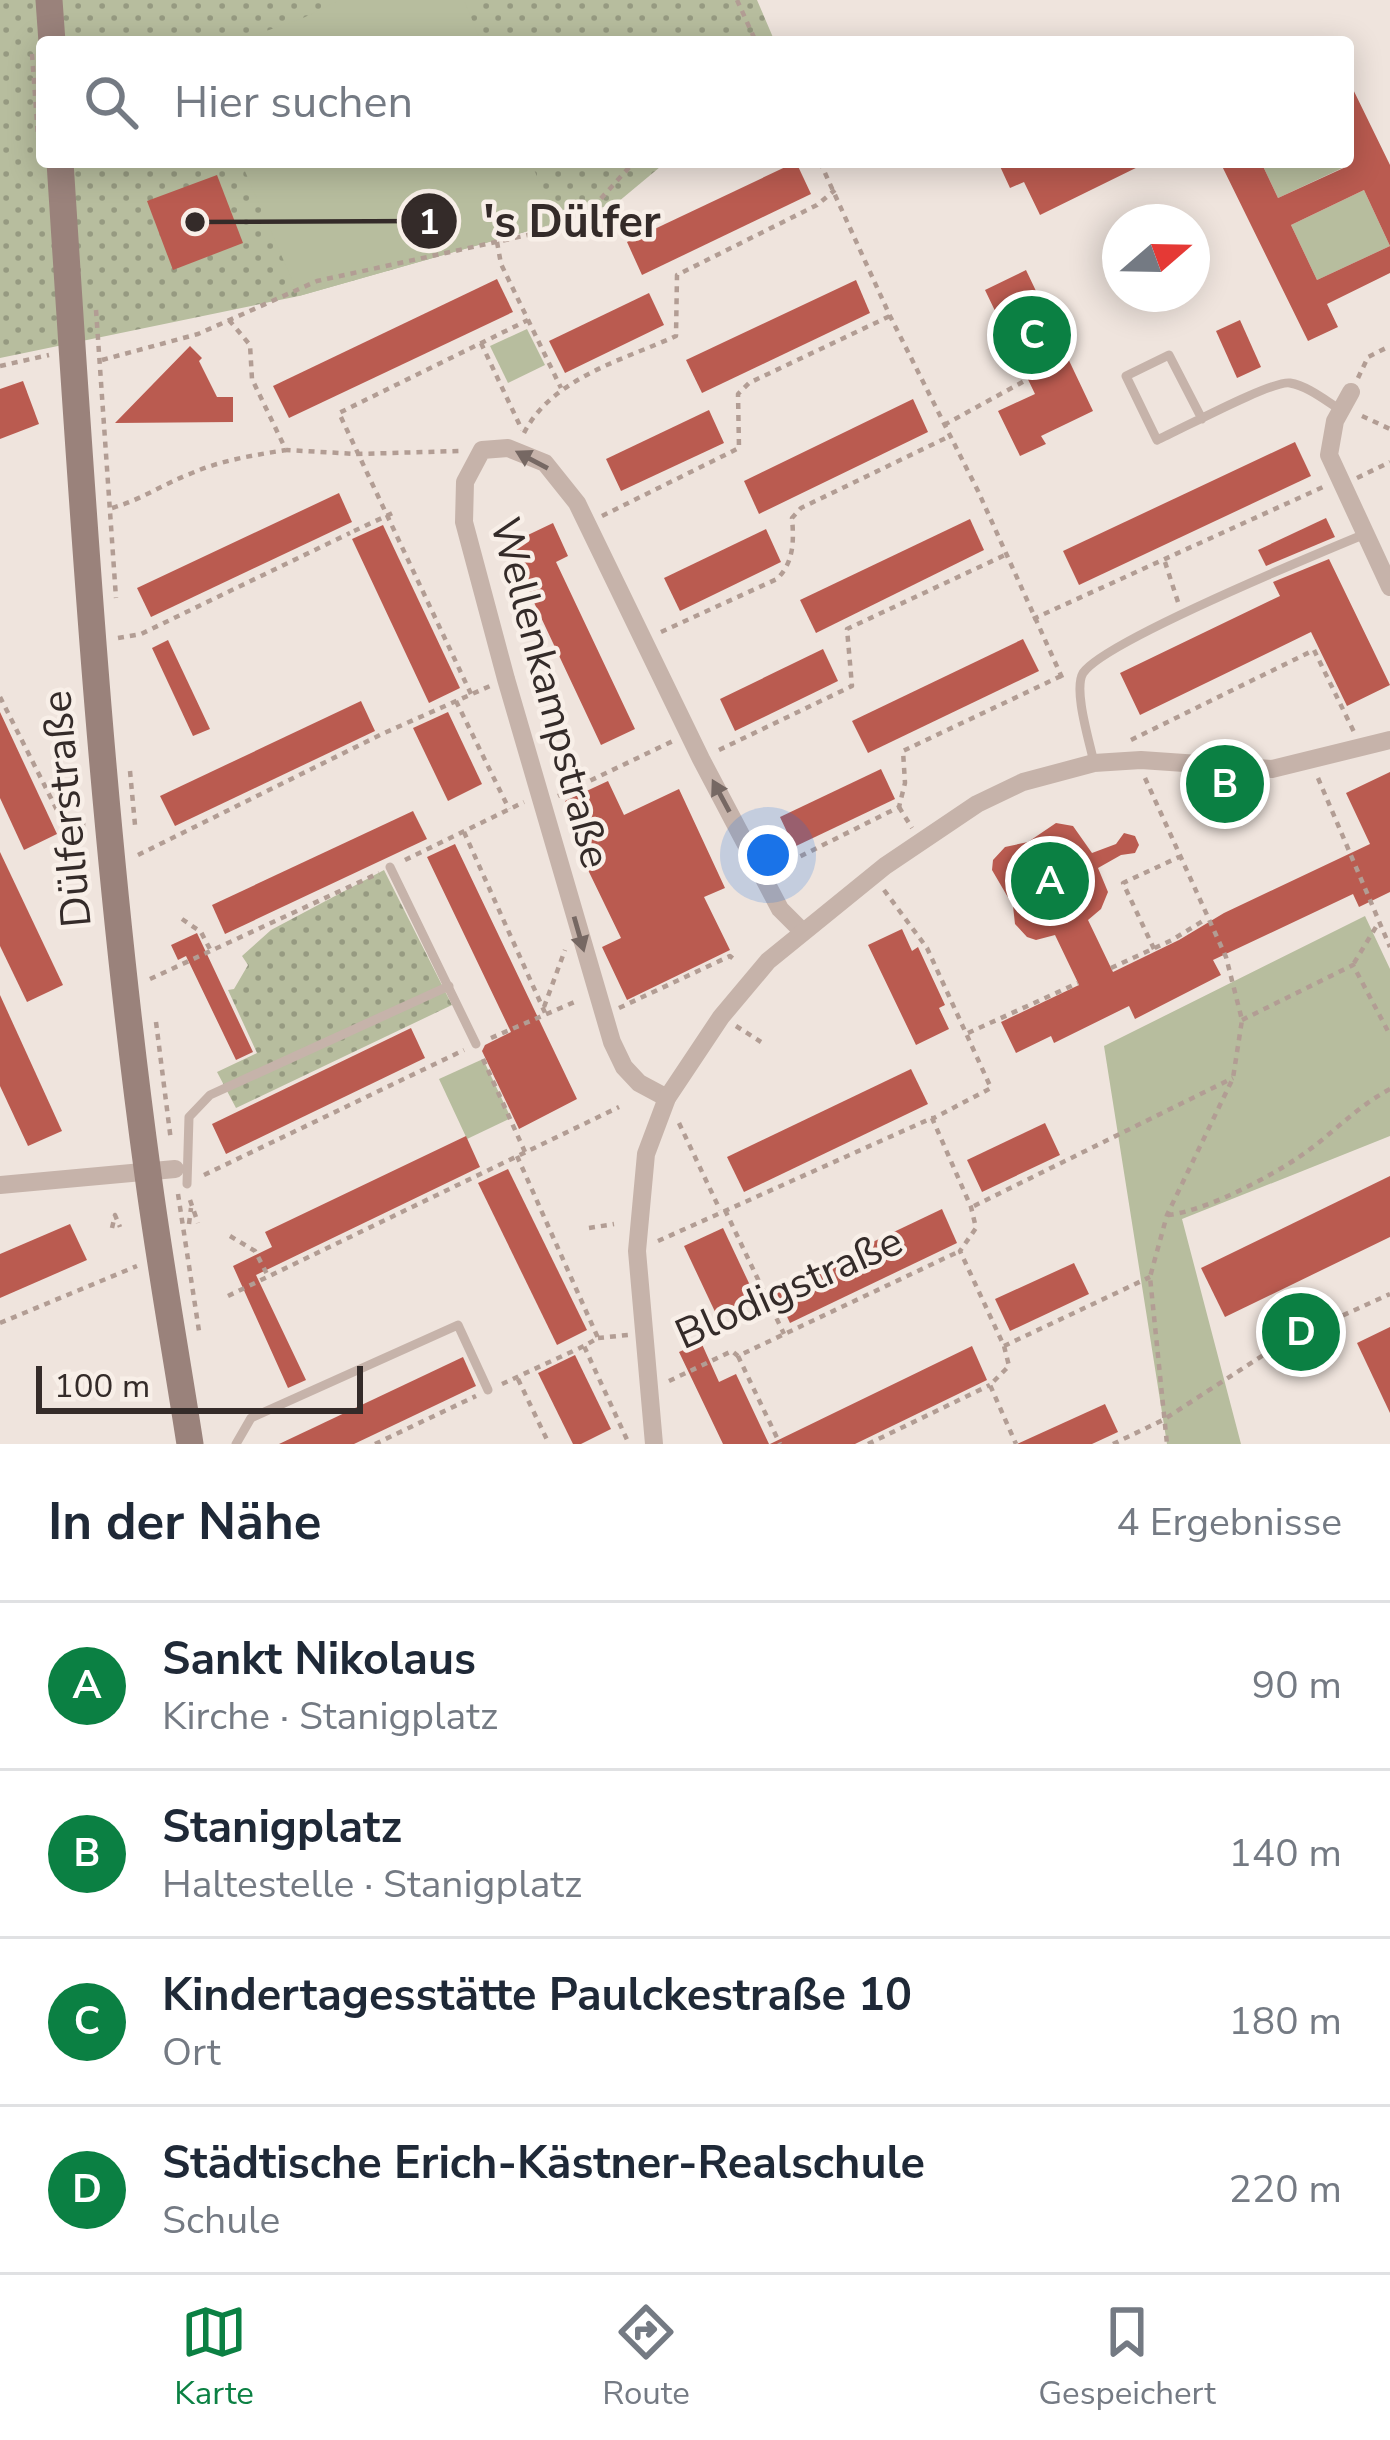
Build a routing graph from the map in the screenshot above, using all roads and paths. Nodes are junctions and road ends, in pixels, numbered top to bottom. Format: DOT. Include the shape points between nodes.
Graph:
graph roads {
  1 [pos="49,0"];
  2 [pos="737,0"];
  3 [pos="52,36"];
  4 [pos="753,36"];
  5 [pos="61,168"];
  6 [pos="628,168"];
  7 [pos="823,168"];
  8 [pos="835,190"];
  9 [pos="496,242"];
  10 [pos="94,291"];
  11 [pos="890,316"];
  12 [pos="229,320"];
  13 [pos="528,320"];
  14 [pos="481,343"];
  15 [pos="1390,346"];
  16 [pos="82,359"];
  17 [pos="0,366"];
  18 [pos="1028,380"];
  19 [pos="561,388"];
  20 [pos="1345,403"];
  21 [pos="1202,419"];
  22 [pos="944,425"];
  23 [pos="1390,429"];
  24 [pos="950,436"];
  25 [pos="286,450"];
  26 [pos="482,450"];
  27 [pos="357,454"];
  28 [pos="1390,462"];
  29 [pos="1340,482"];
  30 [pos="112,508"];
  31 [pos="397,511"];
  32 [pos="386,516"];
  33 [pos="587,524"];
  34 [pos="1365,534"];
  35 [pos="1005,556"];
  36 [pos="1390,587"];
  37 [pos="117,616"];
  38 [pos="1034,619"];
  39 [pos="118,638"];
  40 [pos="643,640"];
  41 [pos="1060,676"];
  42 [pos="506,679"];
  43 [pos="1069,692"];
  44 [pos="471,694"];
  45 [pos="0,697"];
  46 [pos="456,701"];
  47 [pos="688,734"];
  48 [pos="1390,740"];
  49 [pos="1361,748"];
  50 [pos="701,759"];
  51 [pos="1131,761"];
  52 [pos="1312,762"];
  53 [pos="1094,764"];
  54 [pos="130,768"];
  55 [pos="540,799"];
  56 [pos="508,809"];
  57 [pos="86,825"];
  58 [pos="464,832"];
  59 [pos="136,833"];
  60 [pos="138,855"];
  61 [pos="1179,857"];
  62 [pos="391,867"];
  63 [pos="763,875"];
  64 [pos="873,875"];
  65 [pos="1208,918"];
  66 [pos="182,919"];
  67 [pos="575,922"];
  68 [pos="1379,922"];
  69 [pos="802,931"];
  70 [pos="1389,944"];
  71 [pos="1154,949"];
  72 [pos="212,953"];
  73 [pos="736,961"];
  74 [pos="1353,965"];
  75 [pos="1111,968"];
  76 [pos="150,979"];
  77 [pos="1078,983"];
  78 [pos="449,986"];
  79 [pos="596,993"];
  80 [pos="153,1003"];
  81 [pos="545,1012"];
  82 [pos="603,1015"];
  83 [pos="721,1017"];
  84 [pos="1242,1020"];
  85 [pos="967,1034"];
  86 [pos="1390,1035"];
  87 [pos="761,1042"];
  88 [pos="476,1044"];
  89 [pos="1233,1078"];
  90 [pos="1390,1089"];
  91 [pos="667,1098"];
  92 [pos="619,1107"];
  93 [pos="932,1120"];
  94 [pos="525,1152"];
  95 [pos="517,1156"];
  96 [pos="170,1174"];
  97 [pos="0,1185"];
  98 [pos="126,1205"];
  99 [pos="971,1207"];
  100 [pos="191,1208"];
  101 [pos="723,1210"];
  102 [pos="1167,1215"];
  103 [pos="198,1223"];
  104 [pos="189,1224"];
  105 [pos="614,1224"];
  106 [pos="116,1227"];
  107 [pos="589,1228"];
  108 [pos="230,1236"];
  109 [pos="637,1251"];
  110 [pos="960,1251"];
  111 [pos="137,1266"];
  112 [pos="202,1274"];
  113 [pos="190,1276"];
  114 [pos="268,1276"];
  115 [pos="1150,1277"];
  116 [pos="1390,1294"];
  117 [pos="228,1296"];
  118 [pos="0,1323"];
  119 [pos="199,1330"];
  120 [pos="644,1333"];
  121 [pos="784,1334"];
  122 [pos="598,1338"];
  123 [pos="1004,1346"];
  124 [pos="738,1355"];
  125 [pos="517,1376"];
  126 [pos="991,1385"];
  127 [pos="488,1390"];
  128 [pos="648,1392"];
  129 [pos="1163,1420"];
  130 [pos="190,1444"];
  131 [pos="236,1444"];
  132 [pos="549,1444"];
  133 [pos="629,1444"];
  134 [pos="654,1444"];
  135 [pos="780,1444"];
  136 [pos="868,1444"];
  137 [pos="1016,1444"];
  138 [pos="1113,1444"];
  139 [pos="1167,1444"];
  1 -- 3 [label="main road"];
  2 -- 4 [label="path"];
  5 -- 16 [label="main road, Dülferstraße"];
  6 -- 9 [label="path" via="588,211"];
  7 -- 8 [label="path"];
  8 -- 11 [label="path"];
  8 -- 19 [label="path" via="676,274 676,336"];
  9 -- 12 [label="path" via="317,280"];
  9 -- 13 [label="path"];
  10 -- 16 [label="path"];
  11 -- 22 [label="path"];
  11 -- 33 [label="path" via="749,383 738,394 739,448"];
  12 -- 16 [label="path"];
  12 -- 25 [label="path" via="250,345 252,379"];
  13 -- 14 [label="path"];
  13 -- 19 [label="path"];
  14 -- 19 [label="path" via="524,433"];
  14 -- 27 [label="path" via="339,413"];
  15 -- 20 [label="path" via="1368,357"];
  16 -- 17 [label="path"];
  16 -- 30 [label="path"];
  16 -- 96 [label="main road, Dülferstraße" via="93,642"];
  18 -- 22 [label="path"];
  20 -- 21 [label="lane" via="1279,383"];
  20 -- 23 [label="path"];
  20 -- 29 [label="street" via="1330,455"];
  21 -- 21 [label="lane" via="1157,440 1126,376 1169,355"];
  22 -- 24 [label="path"];
  24 -- 35 [label="path"];
  24 -- 40 [label="path" via="801,508 792,518 787,569 777,579"];
  25 -- 27 [label="path"];
  25 -- 30 [label="path" via="190,473"];
  26 -- 27 [label="path"];
  33 -- 26 [label="street, Wellenkampstraße, one-way" via="545,464 508,448"];
  26 -- 42 [label="street, Wellenkampstraße" via="465,482 464,522"];
  27 -- 32 [label="path"];
  28 -- 29 [label="path"];
  29 -- 34 [label="street"];
  29 -- 38 [label="path"];
  30 -- 37 [label="path"];
  31 -- 32 [label="path"];
  32 -- 39 [label="path"];
  32 -- 44 [label="path"];
  33 -- 40 [label="street, Wellenkampstraße"];
  34 -- 36 [label="street"];
  34 -- 53 [label="lane" via="1126,641 1084,670 1078,686"];
  35 -- 38 [label="path"];
  35 -- 50 [label="path" via="848,629 852,686"];
  38 -- 41 [label="path"];
  40 -- 47 [label="street, Wellenkampstraße"];
  41 -- 43 [label="path"];
  41 -- 63 [label="path" via="902,751 899,807"];
  42 -- 44 [label="path"];
  42 -- 55 [label="street, Wellenkampstraße"];
  44 -- 46 [label="path"];
  45 -- 57 [label="path" via="61,818"];
  46 -- 56 [label="path"];
  46 -- 60 [label="path"];
  47 -- 50 [label="street, Wellenkampstraße"];
  47 -- 55 [label="path"];
  48 -- 49 [label="street, Blodigstraße"];
  49 -- 51 [label="path" via="1314,650 1131,739"];
  49 -- 52 [label="street, Blodigstraße"];
  63 -- 50 [label="street, Wellenkampstraße, one-way"];
  51 -- 52 [label="street, Blodigstraße" via="1247,769"];
  51 -- 53 [label="street, Blodigstraße"];
  51 -- 61 [label="path"];
  52 -- 68 [label="path"];
  53 -- 64 [label="street, Blodigstraße" via="1008,788"];
  54 -- 59 [label="path"];
  55 -- 56 [label="path"];
  55 -- 67 [label="street, Wellenkampstraße"];
  56 -- 58 [label="path"];
  58 -- 62 [label="path"];
  58 -- 81 [label="path"];
  61 -- 65 [label="path"];
  61 -- 71 [label="path" via="1123,883"];
  62 -- 72 [label="path"];
  62 -- 78 [label="lane"];
  63 -- 69 [label="street, Wellenkampstraße"];
  64 -- 69 [label="street, Blodigstraße"];
  64 -- 85 [label="path" via="927,948"];
  65 -- 71 [label="path"];
  65 -- 84 [label="path"];
  66 -- 72 [label="path"];
  67 -- 79 [label="street, Wellenkampstraße, one-way"];
  67 -- 81 [label="path"];
  68 -- 70 [label="path"];
  68 -- 74 [label="path"];
  69 -- 83 [label="street, Blodigstraße"];
  71 -- 75 [label="path"];
  72 -- 76 [label="path"];
  73 -- 82 [label="path" via="730,956"];
  74 -- 84 [label="path"];
  74 -- 86 [label="path"];
  77 -- 85 [label="path"];
  78 -- 88 [label="lane"];
  78 -- 96 [label="lane" via="210,1095 189,1117"];
  79 -- 81 [label="path"];
  79 -- 82 [label="street, Wellenkampstraße"];
  80 -- 96 [label="path"];
  81 -- 88 [label="path"];
  82 -- 91 [label="street, Wellenkampstraße" via="624,1066"];
  83 -- 87 [label="path"];
  83 -- 91 [label="street, Blodigstraße"];
  84 -- 89 [label="path"];
  85 -- 93 [label="path" via="991,1088"];
  88 -- 94 [label="path"];
  88 -- 96 [label="path"];
  89 -- 99 [label="path"];
  89 -- 102 [label="path"];
  90 -- 102 [label="path" via="1298,1158"];
  91 -- 101 [label="path"];
  91 -- 109 [label="street, Blodigstraße" via="646,1154"];
  92 -- 94 [label="path"];
  93 -- 99 [label="path"];
  93 -- 101 [label="path"];
  94 -- 95 [label="path"];
  95 -- 114 [label="path"];
  95 -- 122 [label="path"];
  96 -- 97 [label="street"];
  96 -- 100 [label="path"];
  96 -- 113 [label="path"];
  96 -- 130 [label="main road, Dülferstraße"];
  98 -- 106 [label="path"];
  99 -- 110 [label="path" via="976,1228"];
  100 -- 103 [label="path"];
  100 -- 104 [label="path"];
  101 -- 109 [label="path"];
  101 -- 121 [label="path"];
  102 -- 115 [label="path"];
  105 -- 107 [label="path"];
  108 -- 114 [label="path" via="255,1251"];
  109 -- 120 [label="street, Blodigstraße"];
  110 -- 121 [label="path, Blodigstraße"];
  110 -- 123 [label="path"];
  111 -- 118 [label="path"];
  112 -- 113 [label="path"];
  113 -- 119 [label="path"];
  114 -- 117 [label="path"];
  115 -- 123 [label="path"];
  115 -- 129 [label="path"];
  116 -- 129 [label="path" via="1282,1343"];
  120 -- 122 [label="path"];
  120 -- 128 [label="street, Blodigstraße"];
  121 -- 124 [label="path, Blodigstraße"];
  122 -- 133 [label="path" via="584,1346"];
  123 -- 126 [label="path" via="1009,1366"];
  124 -- 128 [label="path, Blodigstraße"];
  124 -- 135 [label="path"];
  125 -- 132 [label="path"];
  126 -- 136 [label="path"];
  126 -- 137 [label="path"];
  127 -- 131 [label="lane" via="458,1325 251,1418"];
  128 -- 134 [label="street, Blodigstraße"];
  129 -- 138 [label="path"];
  129 -- 139 [label="path"];
}
